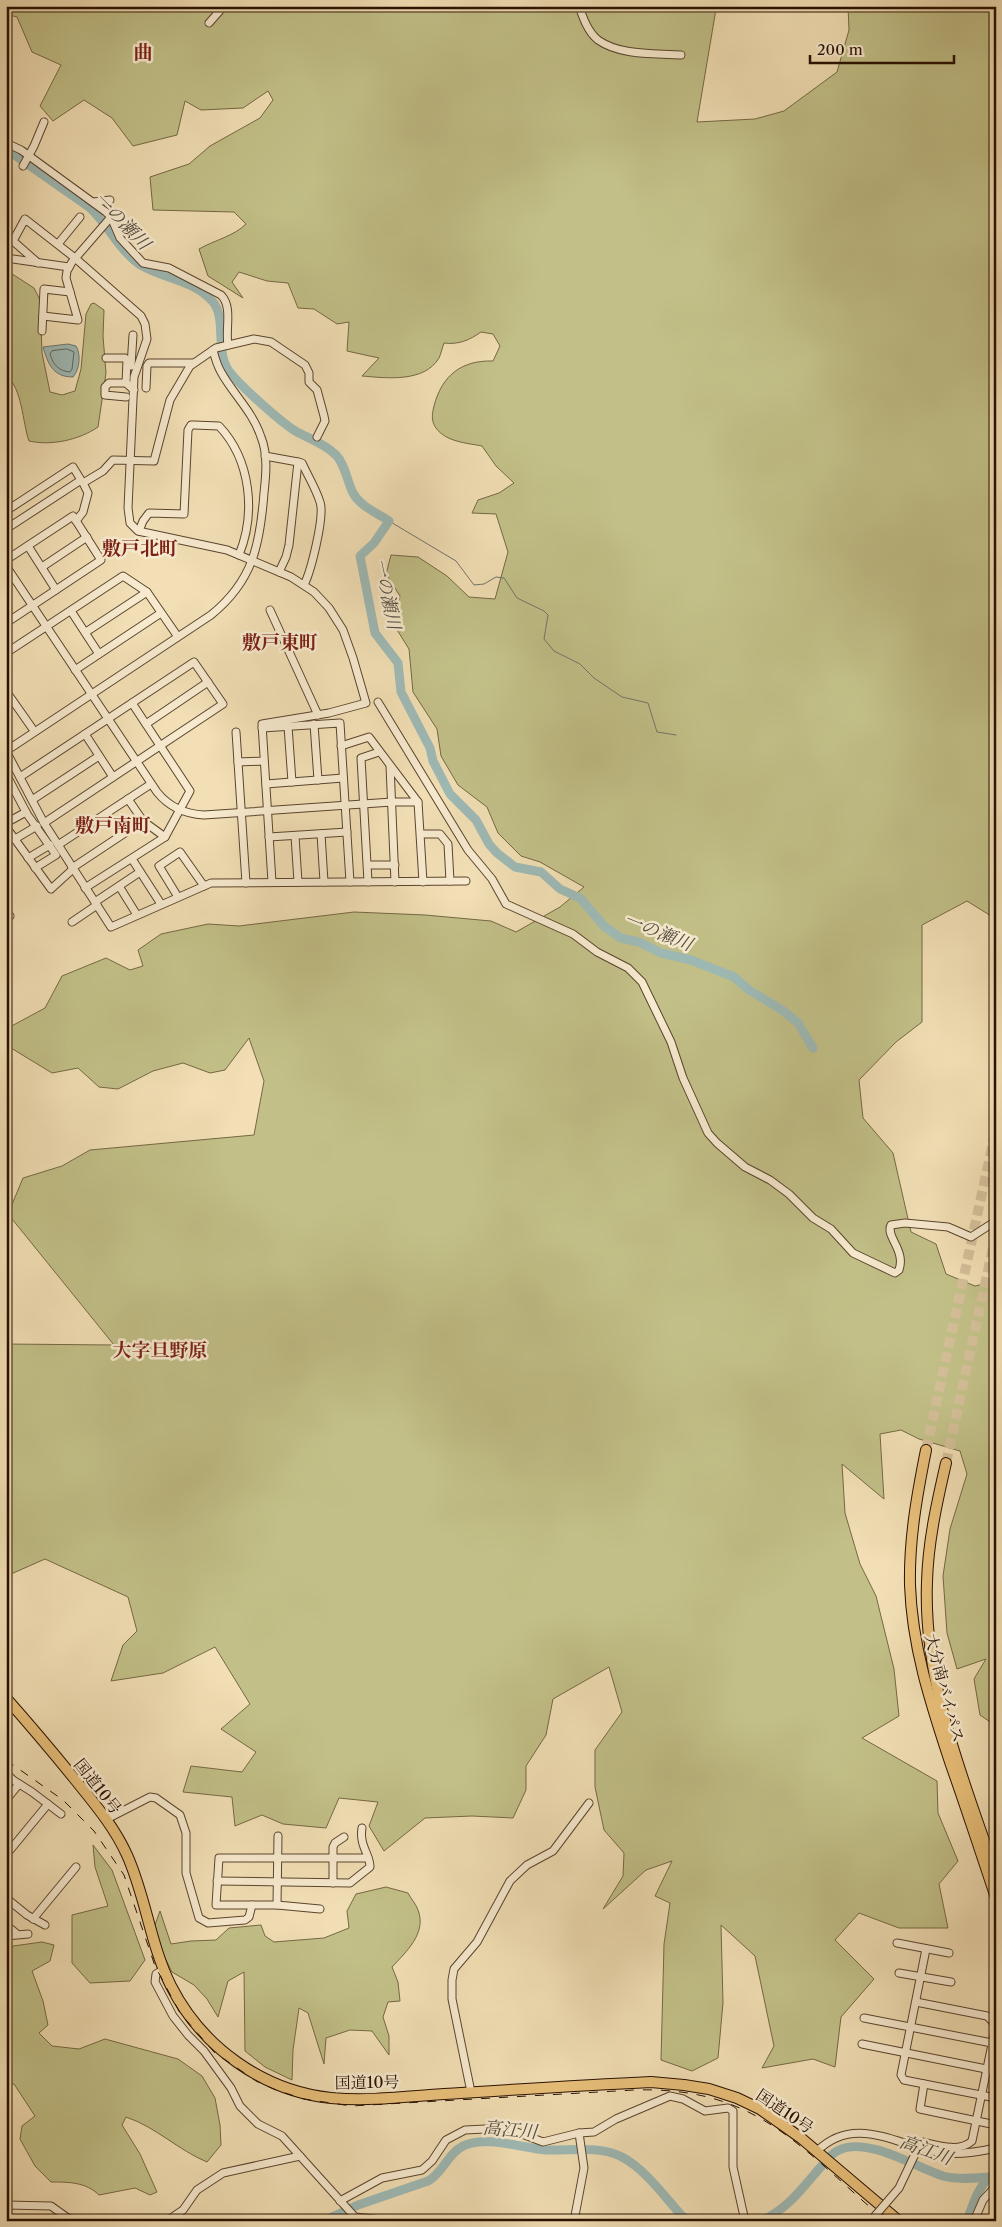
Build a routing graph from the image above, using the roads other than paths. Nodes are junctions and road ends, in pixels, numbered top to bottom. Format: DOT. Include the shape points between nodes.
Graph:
graph roads {
  1 [pos="224,6"];
  2 [pos="579,6"];
  3 [pos="209,23"];
  4 [pos="681,55"];
  5 [pos="44,122"];
  6 [pos="6,143"];
  7 [pos="26,161"];
  8 [pos="110,200"];
  9 [pos="94,202"];
  10 [pos="80,217"];
  11 [pos="110,218"];
  12 [pos="58,244"];
  13 [pos="6,258"];
  14 [pos="76,258"];
  15 [pos="38,262"];
  16 [pos="69,266"];
  17 [pos="70,292"];
  18 [pos="43,316"];
  19 [pos="42,331"];
  20 [pos="132,335"];
  21 [pos="226,345"];
  22 [pos="215,349"];
  23 [pos="106,358"];
  24 [pos="193,363"];
  25 [pos="135,374"];
  26 [pos="126,383"];
  27 [pos="146,388"];
  28 [pos="134,390"];
  29 [pos="126,397"];
  30 [pos="317,437"];
  31 [pos="265,456"];
  32 [pos="130,460"];
  33 [pos="298,462"];
  34 [pos="6,511"];
  35 [pos="76,521"];
  36 [pos="6,529"];
  37 [pos="139,531"];
  38 [pos="87,537"];
  39 [pos="28,546"];
  40 [pos="239,555"];
  41 [pos="6,560"];
  42 [pos="253,562"];
  43 [pos="6,566"];
  44 [pos="42,567"];
  45 [pos="279,572"];
  46 [pos="304,585"];
  47 [pos="56,590"];
  48 [pos="147,592"];
  49 [pos="33,605"];
  50 [pos="270,610"];
  51 [pos="71,611"];
  52 [pos="161,613"];
  53 [pos="7,621"];
  54 [pos="47,627"];
  55 [pos="86,632"];
  56 [pos="176,634"];
  57 [pos="6,653"];
  58 [pos="99,654"];
  59 [pos="76,670"];
  60 [pos="208,682"];
  61 [pos="6,692"];
  62 [pos="92,694"];
  63 [pos="378,702"];
  64 [pos="132,703"];
  65 [pos="318,715"];
  66 [pos="108,718"];
  67 [pos="146,724"];
  68 [pos="314,724"];
  69 [pos="288,726"];
  70 [pos="32,728"];
  71 [pos="262,728"];
  72 [pos="236,732"];
  73 [pos="85,734"];
  74 [pos="160,746"];
  75 [pos="341,746"];
  76 [pos="6,751"];
  77 [pos="379,752"];
  78 [pos="99,756"];
  79 [pos="136,761"];
  80 [pos="264,761"];
  81 [pos="238,762"];
  82 [pos="390,766"];
  83 [pos="6,774"];
  84 [pos="20,777"];
  85 [pos="113,777"];
  86 [pos="343,778"];
  87 [pos="318,780"];
  88 [pos="292,782"];
  89 [pos="151,784"];
  90 [pos="266,784"];
  91 [pos="128,799"];
  92 [pos="32,800"];
  93 [pos="392,802"];
  94 [pos="418,802"];
  95 [pos="364,804"];
  96 [pos="345,806"];
  97 [pos="180,810"];
  98 [pos="267,811"];
  99 [pos="26,812"];
  100 [pos="241,813"];
  101 [pos="143,821"];
  102 [pos="6,823"];
  103 [pos="40,825"];
  104 [pos="6,827"];
  105 [pos="347,832"];
  106 [pos="321,834"];
  107 [pos="421,834"];
  108 [pos="295,836"];
  109 [pos="165,837"];
  110 [pos="269,837"];
  111 [pos="15,840"];
  112 [pos="50,845"];
  113 [pos="58,845"];
  114 [pos="28,858"];
  115 [pos="132,859"];
  116 [pos="368,865"];
  117 [pos="395,865"];
  118 [pos="35,868"];
  119 [pos="73,868"];
  120 [pos="140,872"];
  121 [pos="246,882"];
  122 [pos="272,882"];
  123 [pos="298,882"];
  124 [pos="324,882"];
  125 [pos="350,882"];
  126 [pos="368,882"];
  127 [pos="396,882"];
  128 [pos="423,882"];
  129 [pos="450,882"];
  130 [pos="466,882"];
  131 [pos="119,886"];
  132 [pos="204,886"];
  133 [pos="86,888"];
  134 [pos="178,897"];
  135 [pos="96,903"];
  136 [pos="161,904"];
  137 [pos="136,915"];
  138 [pos="72,922"];
  139 [pos="996,1220"];
  140 [pos="926,1450"];
  141 [pos="946,1463"];
  142 [pos="6,1698"];
  143 [pos="6,1773"];
  144 [pos="19,1784"];
  145 [pos="6,1800"];
  146 [pos="589,1803"];
  147 [pos="48,1804"];
  148 [pos="61,1814"];
  149 [pos="106,1819"];
  150 [pos="362,1828"];
  151 [pos="278,1836"];
  152 [pos="344,1837"];
  153 [pos="6,1855"];
  154 [pos="278,1857"];
  155 [pos="333,1858"];
  156 [pos="368,1858"];
  157 [pos="76,1867"];
  158 [pos="996,1875"];
  159 [pos="217,1882"];
  160 [pos="278,1882"];
  161 [pos="333,1883"];
  162 [pos="6,1898"];
  163 [pos="996,1898"];
  164 [pos="252,1905"];
  165 [pos="277,1905"];
  166 [pos="320,1909"];
  167 [pos="33,1919"];
  168 [pos="6,1925"];
  169 [pos="45,1925"];
  170 [pos="17,1934"];
  171 [pos="28,1934"];
  172 [pos="6,1936"];
  173 [pos="897,1943"];
  174 [pos="926,1949"];
  175 [pos="949,1953"];
  176 [pos="164,1969"];
  177 [pos="899,1973"];
  178 [pos="921,1977"];
  179 [pos="951,1982"];
  180 [pos="916,2002"];
  181 [pos="864,2018"];
  182 [pos="910,2027"];
  183 [pos="992,2043"];
  184 [pos="862,2044"];
  185 [pos="905,2053"];
  186 [pos="987,2070"];
  187 [pos="996,2071"];
  188 [pos="924,2084"];
  189 [pos="470,2092"];
  190 [pos="982,2095"];
  191 [pos="996,2098"];
  192 [pos="977,2121"];
  193 [pos="996,2125"];
  194 [pos="579,2133"];
  195 [pos="996,2148"];
  196 [pos="917,2150"];
  197 [pos="820,2154"];
  198 [pos="300,2156"];
  199 [pos="996,2186"];
  200 [pos="340,2201"];
  201 [pos="6,2205"];
  202 [pos="355,2217"];
  203 [pos="872,2219"];
  204 [pos="72,2221"];
  205 [pos="167,2221"];
  206 [pos="344,2221"];
  207 [pos="392,2221"];
  208 [pos="574,2221"];
  209 [pos="745,2221"];
  210 [pos="899,2221"];
  211 [pos="974,2221"];
  1 -- 3 [label="street"];
  2 -- 4 [label="street" via="591,32 609,46 636,52"];
  5 -- 7 [label="street"];
  6 -- 7 [label="street"];
  7 -- 9 [label="street"];
  8 -- 9 [label="street"];
  9 -- 11 [label="street"];
  10 -- 12 [label="street"];
  11 -- 14 [label="street"];
  11 -- 21 [label="street" via="120,238 143,263 169,268 222,294 226,299"];
  12 -- 14 [label="street"];
  12 -- 15 [label="street" via="25,219 13,241"];
  13 -- 15 [label="street"];
  14 -- 16 [label="street"];
  14 -- 25 [label="street" via="141,316 147,340"];
  15 -- 16 [label="street"];
  16 -- 17 [label="street" via="66,278"];
  17 -- 18 [label="street" via="44,289"];
  17 -- 18 [label="street" via="78,320"];
  18 -- 19 [label="street"];
  20 -- 25 [label="street" via="130,374"];
  21 -- 22 [label="street"];
  21 -- 30 [label="street" via="254,338 271,342 305,365 309,382 317,390 324,416"];
  22 -- 24 [label="street"];
  22 -- 31 [label="street" via="221,373 259,431"];
  23 -- 26 [label="street" via="127,360"];
  24 -- 27 [label="street" via="148,363"];
  24 -- 32 [label="street" via="170,400 154,461"];
  25 -- 28 [label="street"];
  26 -- 28 [label="street"];
  26 -- 29 [label="street" via="109,383 105,387 105,395"];
  28 -- 32 [label="street"];
  31 -- 33 [label="street"];
  31 -- 42 [label="street" via="262,527"];
  32 -- 35 [label="street" via="113,460 103,471 82,483 88,493"];
  32 -- 37 [label="street" via="128,516"];
  33 -- 45 [label="street" via="289,545"];
  33 -- 46 [label="street" via="302,463 321,504 314,555"];
  34 -- 36 [label="street" via="72,468 81,480"];
  35 -- 38 [label="street"];
  35 -- 39 [label="street" via="73,516"];
  37 -- 40 [label="street" via="215,546"];
  37 -- 40 [label="street" via="150,513 184,514 188,430 191,425 219,426 235,448 246,472 248,530"];
  38 -- 44 [label="street"];
  38 -- 47 [label="street" via="101,560"];
  39 -- 41 [label="street"];
  39 -- 44 [label="street"];
  40 -- 42 [label="street"];
  42 -- 45 [label="street"];
  42 -- 62 [label="street" via="221,606"];
  43 -- 49 [label="street"];
  44 -- 47 [label="street"];
  45 -- 46 [label="street"];
  46 -- 65 [label="street" via="337,619 348,642 366,703"];
  47 -- 49 [label="street"];
  48 -- 51 [label="street" via="123,576"];
  48 -- 52 [label="street"];
  48 -- 55 [label="street"];
  49 -- 53 [label="street"];
  49 -- 54 [label="street"];
  50 -- 65 [label="street"];
  51 -- 54 [label="street"];
  51 -- 55 [label="street"];
  52 -- 56 [label="street"];
  52 -- 58 [label="street"];
  54 -- 57 [label="street"];
  54 -- 59 [label="street"];
  55 -- 58 [label="street"];
  58 -- 59 [label="street"];
  59 -- 62 [label="street"];
  60 -- 64 [label="street" via="194,662"];
  60 -- 67 [label="street"];
  60 -- 74 [label="street" via="223,704"];
  61 -- 70 [label="street"];
  62 -- 66 [label="street"];
  62 -- 76 [label="street"];
  63 -- 139 [label="street" via="468,850 492,879 506,904 573,934 597,952 628,968 642,982 672,1042 683,1078 708,1132 745,1167 789,1194 854,1253 895,1273 902,1258 890,1232 891,1225 948,1227 971,1237"];
  64 -- 66 [label="street"];
  64 -- 67 [label="street"];
  65 -- 71 [label="street" via="266,722"];
  66 -- 73 [label="street"];
  66 -- 79 [label="street"];
  67 -- 74 [label="street"];
  68 -- 69 [label="street"];
  68 -- 75 [label="street" via="340,723"];
  68 -- 87 [label="street"];
  69 -- 71 [label="street"];
  69 -- 88 [label="street"];
  71 -- 80 [label="street"];
  72 -- 81 [label="street"];
  73 -- 78 [label="street"];
  73 -- 84 [label="street"];
  74 -- 79 [label="street"];
  74 -- 97 [label="street" via="190,791"];
  75 -- 77 [label="street" via="369,738"];
  75 -- 86 [label="street"];
  76 -- 84 [label="street"];
  77 -- 82 [label="street"];
  77 -- 95 [label="street" via="361,758"];
  78 -- 85 [label="street"];
  78 -- 92 [label="street"];
  79 -- 85 [label="street"];
  79 -- 89 [label="street"];
  80 -- 81 [label="street"];
  80 -- 90 [label="street"];
  81 -- 100 [label="street"];
  82 -- 93 [label="street"];
  82 -- 94 [label="street"];
  83 -- 99 [label="street"];
  84 -- 92 [label="street"];
  85 -- 103 [label="street"];
  86 -- 87 [label="street"];
  86 -- 96 [label="street"];
  87 -- 88 [label="street"];
  88 -- 90 [label="street"];
  89 -- 91 [label="street"];
  89 -- 97 [label="street" via="162,798"];
  90 -- 98 [label="street"];
  91 -- 101 [label="street"];
  91 -- 113 [label="street"];
  92 -- 103 [label="street"];
  93 -- 94 [label="street"];
  93 -- 95 [label="street"];
  93 -- 117 [label="street"];
  94 -- 107 [label="street"];
  95 -- 96 [label="street"];
  95 -- 116 [label="street"];
  96 -- 98 [label="street"];
  96 -- 105 [label="street"];
  97 -- 100 [label="street" via="196,814"];
  97 -- 109 [label="street"];
  98 -- 100 [label="street"];
  98 -- 110 [label="street"];
  99 -- 102 [label="street"];
  99 -- 103 [label="street"];
  100 -- 121 [label="street"];
  101 -- 109 [label="street"];
  101 -- 119 [label="street"];
  103 -- 111 [label="street"];
  103 -- 112 [label="street"];
  103 -- 113 [label="street"];
  104 -- 111 [label="street"];
  105 -- 106 [label="street"];
  105 -- 125 [label="street"];
  106 -- 108 [label="street"];
  106 -- 124 [label="street"];
  107 -- 128 [label="street"];
  107 -- 129 [label="street" via="440,834 448,844"];
  108 -- 110 [label="street"];
  108 -- 123 [label="street"];
  109 -- 115 [label="street"];
  110 -- 122 [label="street"];
  111 -- 114 [label="street"];
  112 -- 114 [label="street"];
  112 -- 118 [label="street" via="56,855"];
  113 -- 119 [label="street"];
  114 -- 118 [label="street"];
  115 -- 120 [label="street"];
  115 -- 133 [label="street"];
  116 -- 117 [label="street"];
  116 -- 126 [label="street"];
  117 -- 127 [label="street"];
  118 -- 119 [label="street" via="51,889"];
  119 -- 133 [label="street"];
  120 -- 131 [label="street"];
  120 -- 136 [label="street"];
  121 -- 122 [label="street"];
  121 -- 132 [label="street"];
  122 -- 123 [label="street"];
  123 -- 124 [label="street"];
  124 -- 125 [label="street"];
  125 -- 126 [label="street"];
  126 -- 127 [label="street"];
  127 -- 128 [label="street"];
  128 -- 129 [label="street"];
  129 -- 130 [label="street"];
  131 -- 135 [label="street"];
  131 -- 137 [label="street"];
  132 -- 134 [label="street"];
  132 -- 134 [label="street" via="180,852 159,866"];
  133 -- 135 [label="street"];
  134 -- 136 [label="street"];
  135 -- 137 [label="street" via="111,927"];
  135 -- 138 [label="street"];
  136 -- 137 [label="street"];
  140 -- 163 [label="highway, 大分南バイパス" via="910,1551 916,1642 931,1702"];
  141 -- 158 [label="highway, 大分南バイパス" via="928,1558 929,1644 942,1710"];
  142 -- 149 [label="highway, 国道10号"];
  143 -- 144 [label="street"];
  144 -- 145 [label="street"];
  144 -- 147 [label="street"];
  146 -- 189 [label="street" via="554,1851 527,1865 510,1881 477,1942 454,1969 452,1999"];
  147 -- 148 [label="street"];
  147 -- 153 [label="street"];
  149 -- 164 [label="street" via="146,1798 156,1798 180,1815 184,1822 186,1873 200,1920 208,1923 245,1920"];
  149 -- 176 [label="highway, 国道10号" via="132,1866"];
  150 -- 156 [label="street" via="362,1848"];
  151 -- 154 [label="street"];
  152 -- 155 [label="street" via="334,1844"];
  154 -- 155 [label="street"];
  154 -- 159 [label="street" via="220,1857"];
  154 -- 160 [label="street"];
  155 -- 156 [label="street"];
  155 -- 161 [label="street"];
  156 -- 161 [label="street" via="367,1871 354,1881"];
  157 -- 167 [label="street"];
  159 -- 160 [label="street"];
  159 -- 164 [label="street" via="216,1905"];
  160 -- 161 [label="street"];
  160 -- 165 [label="street"];
  162 -- 167 [label="street"];
  164 -- 165 [label="street"];
  165 -- 166 [label="street"];
  167 -- 169 [label="street"];
  168 -- 170 [label="street"];
  170 -- 171 [label="street"];
  170 -- 172 [label="street"];
  173 -- 174 [label="street"];
  174 -- 175 [label="street"];
  174 -- 178 [label="street"];
  176 -- 189 [label="highway, 国道10号" via="182,2005 206,2035 241,2065 278,2085 308,2094 343,2098"];
  176 -- 198 [label="street" via="156,1974 155,1982 177,2022 204,2051 242,2108 258,2124 280,2134"];
  177 -- 178 [label="street"];
  178 -- 179 [label="street"];
  178 -- 180 [label="street"];
  180 -- 182 [label="street"];
  180 -- 183 [label="street" via="987,2016 996,2025"];
  181 -- 182 [label="street"];
  182 -- 183 [label="street"];
  182 -- 185 [label="street"];
  183 -- 186 [label="street"];
  184 -- 185 [label="street"];
  185 -- 186 [label="street"];
  185 -- 188 [label="street" via="902,2078"];
  186 -- 187 [label="street"];
  186 -- 190 [label="street"];
  188 -- 190 [label="street"];
  188 -- 192 [label="street" via="920,2109"];
  189 -- 197 [label="highway, 国道10号" via="642,2083 692,2086 728,2095 760,2109"];
  190 -- 191 [label="street"];
  190 -- 192 [label="street"];
  192 -- 193 [label="street"];
  192 -- 196 [label="street" via="970,2143 946,2147 922,2142"];
  194 -- 200 [label="street" via="543,2142 506,2128 465,2130 446,2140 426,2168 382,2178"];
  194 -- 208 [label="street" via="584,2168"];
  194 -- 209 [label="street" via="594,2132 670,2096 705,2111 732,2110 734,2172"];
  195 -- 196 [label="street" via="949,2153"];
  196 -- 197 [label="street" via="885,2136 852,2134 837,2138"];
  196 -- 203 [label="street, bridge" via="899,2188"];
  197 -- 210 [label="highway, 国道10号"];
  198 -- 200 [label="street"];
  198 -- 205 [label="street" via="223,2173 196,2190 183,2210"];
  199 -- 211 [label="street" via="983,2200"];
  200 -- 202 [label="street"];
  201 -- 204 [label="street" via="51,2206"];
  202 -- 206 [label="street"];
  202 -- 207 [label="street"];
}
